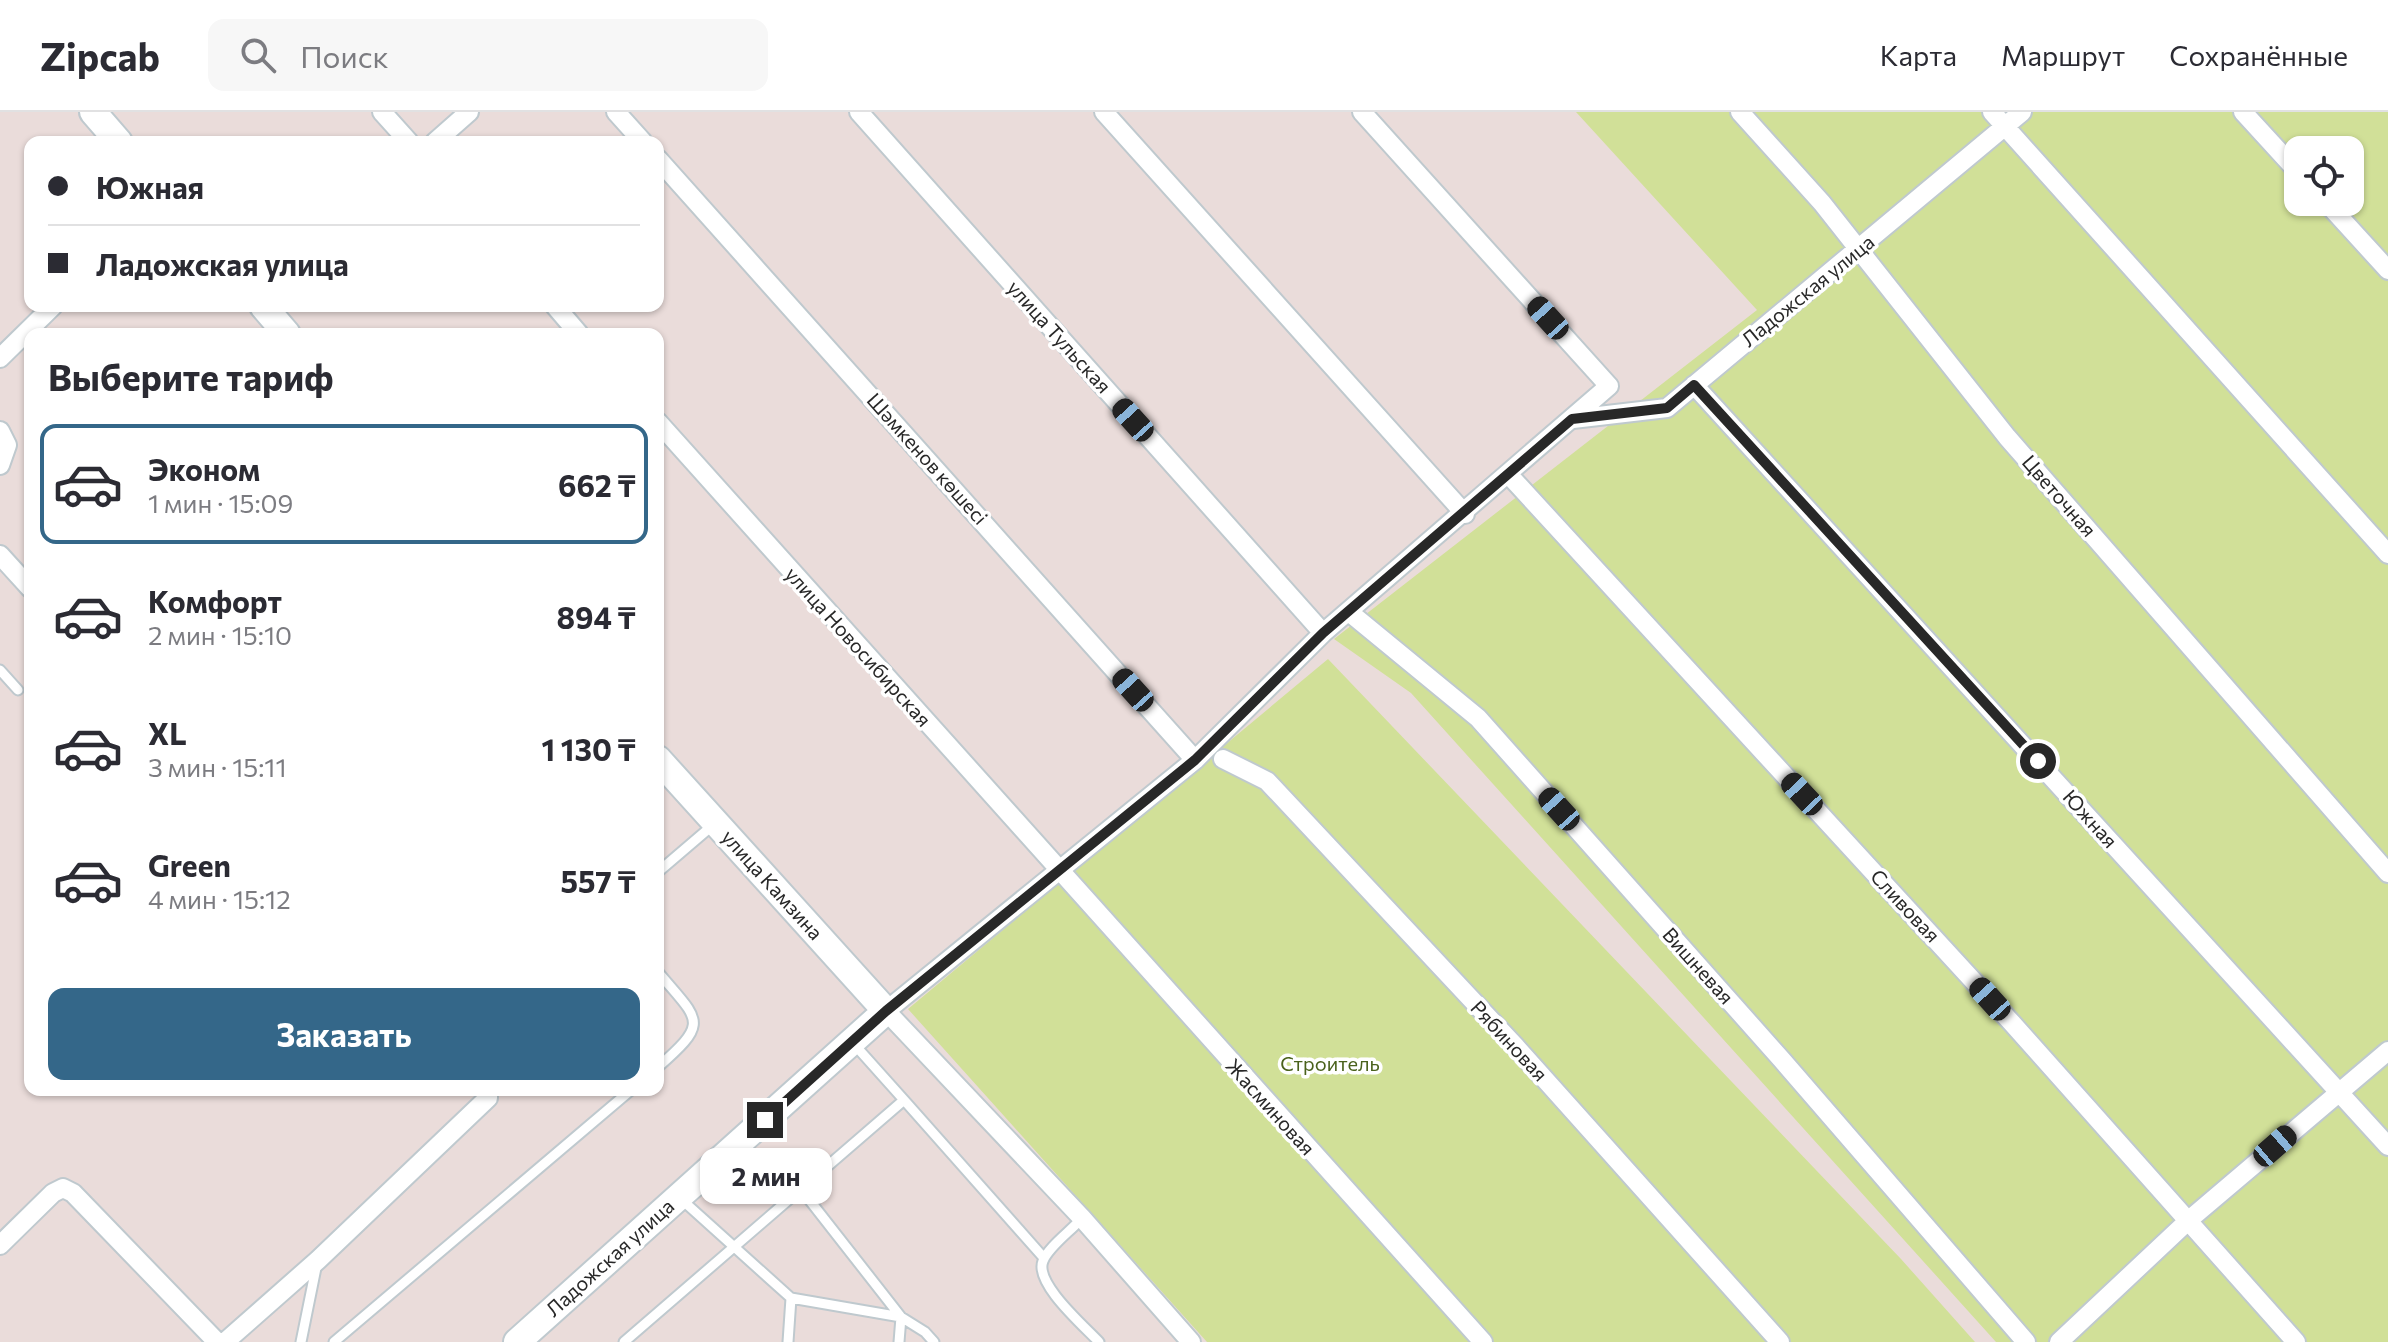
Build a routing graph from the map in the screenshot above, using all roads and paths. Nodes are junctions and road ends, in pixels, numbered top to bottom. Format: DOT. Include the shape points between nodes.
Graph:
graph roads {
  1 [pos="93,112"];
  2 [pos="382,112"];
  3 [pos="469,112"];
  4 [pos="616,112"];
  5 [pos="859,112"];
  6 [pos="1104,112"];
  7 [pos="1362,112"];
  8 [pos="1740,112"];
  9 [pos="1992,112"];
  10 [pos="2022,112"];
  11 [pos="2243,112"];
  12 [pos="2006,128"];
  13 [pos="114,136"];
  14 [pos="404,136"];
  15 [pos="442,136"];
  16 [pos="638,136"];
  17 [pos="2284,157"];
  18 [pos="664,166"];
  19 [pos="2339,216"];
  20 [pos="1858,250"];
  21 [pos="2388,270"];
  22 [pos="48,312"];
  23 [pos="268,312"];
  24 [pos="560,312"];
  25 [pos="36,328"];
  26 [pos="282,328"];
  27 [pos="574,328"];
  28 [pos="24,339"];
  29 [pos="0,358"];
  30 [pos="1694,385"];
  31 [pos="1572,419"];
  32 [pos="664,429"];
  33 [pos="0,431"];
  34 [pos="0,465"];
  35 [pos="1509,475"];
  36 [pos="1465,514"];
  37 [pos="2388,554"];
  38 [pos="0,555"];
  39 [pos="24,581"];
  40 [pos="1349,612"];
  41 [pos="1323,633"];
  42 [pos="0,670"];
  43 [pos="18,690"];
  44 [pos="1223,759"];
  45 [pos="1195,760"];
  46 [pos="664,766"];
  47 [pos="715,823"];
  48 [pos="664,867"];
  49 [pos="1057,871"];
  50 [pos="2388,873"];
  51 [pos="664,979"];
  52 [pos="886,1011"];
  53 [pos="853,1043"];
  54 [pos="2388,1051"];
  55 [pos="664,1062"];
  56 [pos="2338,1091"];
  57 [pos="485,1096"];
  58 [pos="624,1096"];
  59 [pos="904,1100"];
  60 [pos="2388,1146"];
  61 [pos="800,1188"];
  62 [pos="678,1197"];
  63 [pos="1082,1218"];
  64 [pos="2190,1219"];
  65 [pos="0,1245"];
  66 [pos="730,1247"];
  67 [pos="1044,1258"];
  68 [pos="318,1260"];
  69 [pos="791,1298"];
  70 [pos="901,1317"];
  71 [pos="217,1342"];
  72 [pos="225,1342"];
  73 [pos="301,1342"];
  74 [pos="334,1342"];
  75 [pos="517,1342"];
  76 [pos="624,1342"];
  77 [pos="788,1342"];
  78 [pos="899,1342"];
  79 [pos="934,1342"];
  80 [pos="1099,1342"];
  81 [pos="1191,1342"];
  82 [pos="1483,1342"];
  83 [pos="1780,1342"];
  84 [pos="2026,1342"];
  85 [pos="2059,1342"];
  86 [pos="2296,1342"];
  1 -- 13 [label="main road"];
  2 -- 14 [label="street"];
  3 -- 15 [label="street"];
  4 -- 16 [label="street"];
  5 -- 41 [label="street, улица Тульская"];
  6 -- 36 [label="street"];
  7 -- 31 [label="street, Ладожская улица" via="1609,386"];
  8 -- 20 [label="street, Цветочная"];
  9 -- 12 [label="street"];
  10 -- 12 [label="street, Ладожская улица"];
  11 -- 17 [label="street"];
  12 -- 20 [label="street, Ладожская улица"];
  12 -- 37 [label="street"];
  18 -- 45 [label="street, Шәмкенов көшесі"];
  19 -- 21 [label="street"];
  20 -- 30 [label="street, Ладожская улица"];
  20 -- 50 [label="street, Цветочная" via="2007,437"];
  22 -- 25 [label="street"];
  23 -- 26 [label="main road"];
  24 -- 27 [label="street"];
  28 -- 29 [label="street"];
  30 -- 31 [label="street, Ладожская улица" via="1667,408"];
  30 -- 56 [label="street, Южная"];
  31 -- 35 [label="street, Ладожская улица"];
  32 -- 49 [label="street, улица Новосибирская"];
  33 -- 34 [label="street" via="7,445"];
  35 -- 36 [label="street, Ладожская улица"];
  35 -- 64 [label="street, Сливовая"];
  36 -- 40 [label="street, Ладожская улица"];
  38 -- 39 [label="street"];
  40 -- 41 [label="street, Ладожская улица"];
  40 -- 84 [label="street, Вишневая" via="1478,718"];
  41 -- 45 [label="street, Ладожская улица"];
  42 -- 43 [label="lane"];
  44 -- 83 [label="street, Рябиновая" via="1267,781 1516,1047"];
  45 -- 49 [label="street, Ладожская улица"];
  46 -- 47 [label="main road, улица Камзина"];
  47 -- 48 [label="lane"];
  47 -- 52 [label="main road, улица Камзина"];
  49 -- 52 [label="street, Ладожская улица"];
  49 -- 82 [label="street, Жасминовая"];
  51 -- 55 [label="lane" via="693,1013 695,1028"];
  52 -- 53 [label="main road, Ладожская улица"];
  52 -- 63 [label="street"];
  53 -- 59 [label="lane"];
  53 -- 62 [label="main road, Ладожская улица"];
  54 -- 56 [label="street"];
  56 -- 60 [label="street, Южная"];
  56 -- 64 [label="street"];
  57 -- 68 [label="street"];
  58 -- 74 [label="lane"];
  59 -- 61 [label="lane"];
  59 -- 67 [label="lane"];
  61 -- 66 [label="lane"];
  61 -- 70 [label="lane"];
  62 -- 66 [label="lane"];
  62 -- 75 [label="main road, Ладожская улица"];
  63 -- 67 [label="lane"];
  63 -- 81 [label="street"];
  64 -- 85 [label="street"];
  64 -- 86 [label="street, Сливовая"];
  65 -- 71 [label="street" via="63,1188"];
  66 -- 69 [label="lane"];
  66 -- 76 [label="lane"];
  67 -- 80 [label="lane" via="1041,1269 1047,1285"];
  68 -- 72 [label="street"];
  68 -- 73 [label="lane"];
  69 -- 70 [label="lane"];
  69 -- 77 [label="lane"];
  70 -- 78 [label="lane"];
  70 -- 79 [label="lane"];
}
